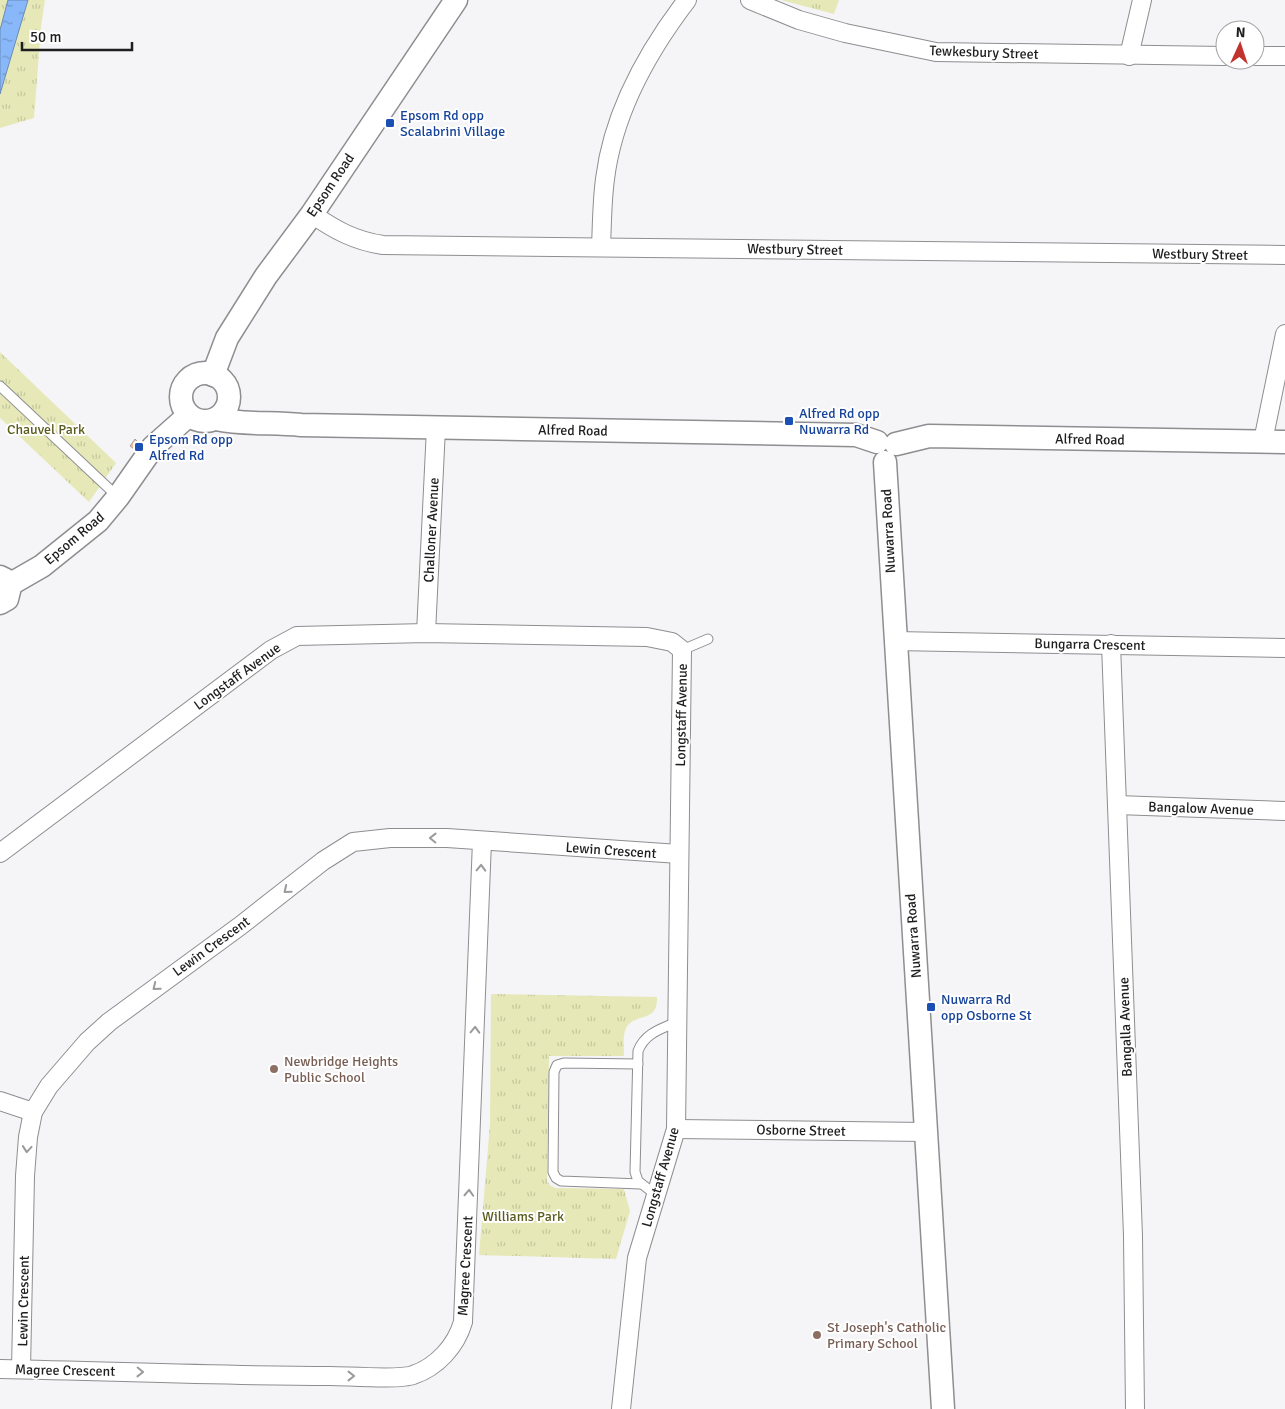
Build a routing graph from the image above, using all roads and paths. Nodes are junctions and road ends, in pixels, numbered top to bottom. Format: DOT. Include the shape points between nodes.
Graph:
graph roads {
  1 [pos="456,0"];
  2 [pos="687,0"];
  3 [pos="750,0"];
  4 [pos="1142,0"];
  5 [pos="1129,56"];
  6 [pos="1215,56"];
  7 [pos="1265,56"];
  8 [pos="1285,56"];
  9 [pos="312,214"];
  10 [pos="601,247"];
  11 [pos="1285,254"];
  12 [pos="1285,334"];
  13 [pos="220,382"];
  14 [pos="0,386"];
  15 [pos="189,414"];
  16 [pos="216,419"];
  17 [pos="268,422"];
  18 [pos="436,428"];
  19 [pos="1263,441"];
  20 [pos="1285,442"];
  21 [pos="886,449"];
  22 [pos="118,497"];
  23 [pos="3,588"];
  24 [pos="426,633"];
  25 [pos="708,639"];
  26 [pos="894,641"];
  27 [pos="1111,644"];
  28 [pos="1285,648"];
  29 [pos="682,650"];
  30 [pos="1117,805"];
  31 [pos="1285,811"];
  32 [pos="482,841"];
  33 [pos="0,853"];
  34 [pos="679,854"];
  35 [pos="677,1022"];
  36 [pos="638,1064"];
  37 [pos="0,1101"];
  38 [pos="33,1112"];
  39 [pos="676,1129"];
  40 [pos="926,1132"];
  41 [pos="641,1184"];
  42 [pos="656,1195"];
  43 [pos="0,1369"];
  44 [pos="21,1369"];
  45 [pos="621,1409"];
  46 [pos="943,1409"];
  47 [pos="1135,1409"];
  1 -- 9 [label="street, Epsom Road"];
  2 -- 10 [label="street" via="645,63 617,130 605,178"];
  3 -- 5 [label="street, Tewkesbury Street" via="817,25 936,52"];
  4 -- 5 [label="street"];
  5 -- 6 [label="street, Tewkesbury Street"];
  7 -- 8 [label="street"];
  9 -- 10 [label="street, Westbury Street" via="344,234 384,245"];
  9 -- 13 [label="street, Epsom Road" via="266,276 227,338"];
  10 -- 11 [label="street, Westbury Street"];
  12 -- 19 [label="street"];
  13 -- 15 [label="street" via="198,374 187,382 182,402"];
  13 -- 16 [label="street" via="229,403"];
  13 -- 17 [label="street"];
  14 -- 22 [label="lane"];
  15 -- 16 [label="street" via="202,421"];
  15 -- 22 [label="street, Epsom Road" via="153,447"];
  16 -- 17 [label="street, Alfred Road" via="251,424"];
  17 -- 18 [label="street, Alfred Road"];
  18 -- 21 [label="street, Alfred Road" via="856,435"];
  18 -- 24 [label="street, Challoner Avenue"];
  19 -- 20 [label="street, Alfred Road"];
  19 -- 21 [label="street, Alfred Road" via="929,436"];
  21 -- 26 [label="street, Nuwarra Road"];
  22 -- 23 [label="street, Epsom Road" via="98,521 71,544 42,566"];
  24 -- 29 [label="street, Longstaff Avenue" via="647,637 672,642"];
  24 -- 33 [label="street, Longstaff Avenue" via="297,636 271,650"];
  25 -- 29 [label="lane"];
  26 -- 27 [label="street, Bungarra Crescent"];
  26 -- 40 [label="street, Nuwarra Road"];
  27 -- 28 [label="street, Bungarra Crescent"];
  27 -- 30 [label="street, Bangalla Avenue"];
  29 -- 34 [label="street, Longstaff Avenue"];
  30 -- 31 [label="street, Bangalow Avenue"];
  30 -- 47 [label="street, Bangalla Avenue" via="1133,1236"];
  32 -- 34 [label="street, Lewin Crescent"];
  32 -- 38 [label="street, Lewin Crescent, one-way" via="390,838 353,842 322,861 109,1022 49,1086"];
  44 -- 32 [label="street, Magree Crescent, one-way" via="412,1376 449,1350 459,1337 463,1322"];
  34 -- 35 [label="street, Longstaff Avenue"];
  35 -- 36 [label="lane" via="642,1040"];
  35 -- 39 [label="street, Longstaff Avenue"];
  36 -- 41 [label="lane" via="635,1172"];
  36 -- 41 [label="lane" via="564,1063 557,1066 554,1072 553,1172 562,1181"];
  37 -- 38 [label="street"];
  38 -- 44 [label="street, Lewin Crescent, one-way" via="25,1176"];
  39 -- 40 [label="street, Osborne Street"];
  39 -- 42 [label="street, Longstaff Avenue"];
  40 -- 46 [label="street, Nuwarra Road"];
  41 -- 42 [label="lane"];
  42 -- 45 [label="street, Longstaff Avenue" via="637,1258"];
  43 -- 44 [label="street, Magree Crescent"];
}
